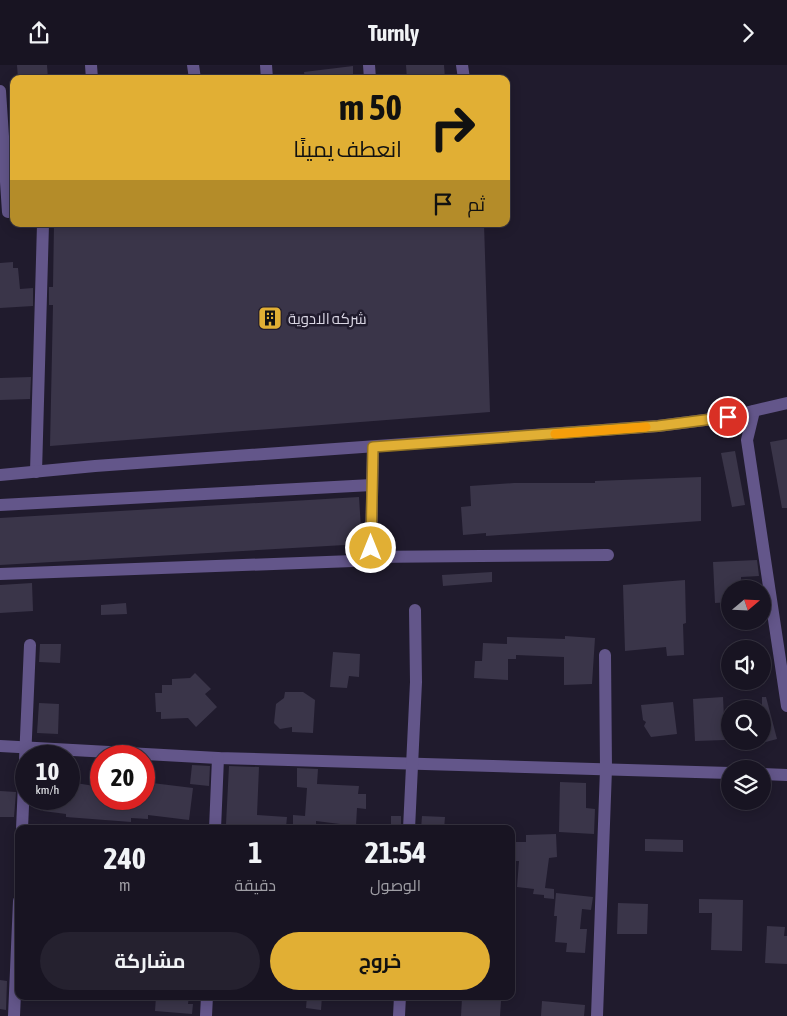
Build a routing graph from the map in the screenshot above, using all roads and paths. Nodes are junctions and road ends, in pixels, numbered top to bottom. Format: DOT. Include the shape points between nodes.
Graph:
graph roads {
  1 [pos="0,91"];
  2 [pos="7,212"];
  3 [pos="43,227"];
  4 [pos="787,403"];
  5 [pos="754,411"];
  6 [pos="728,417"];
  7 [pos="747,440"];
  8 [pos="373,447"];
  9 [pos="36,472"];
  10 [pos="0,475"];
  11 [pos="372,485"];
  12 [pos="0,505"];
  13 [pos="608,555"];
  14 [pos="365,557"];
  15 [pos="0,574"];
  16 [pos="415,610"];
  17 [pos="30,645"];
  18 [pos="606,655"];
  19 [pos="787,706"];
  20 [pos="25,745"];
  21 [pos="0,746"];
  22 [pos="15,747"];
  23 [pos="80,750"];
  24 [pos="218,757"];
  25 [pos="413,765"];
  26 [pos="606,769"];
  27 [pos="721,773"];
  28 [pos="771,774"];
  29 [pos="787,775"];
  30 [pos="23,810"];
  31 [pos="22,825"];
  32 [pos="215,825"];
  33 [pos="408,825"];
  34 [pos="15,993"];
  35 [pos="207,1000"];
  36 [pos="400,1000"];
  37 [pos="14,1016"];
  38 [pos="206,1016"];
  39 [pos="399,1016"];
  40 [pos="596,1016"];
  1 -- 2 [label="street"];
  3 -- 9 [label="street"];
  4 -- 5 [label="street"];
  5 -- 6 [label="street"];
  5 -- 7 [label="street"];
  6 -- 7 [label="street"];
  6 -- 8 [label="street" via="658,426"];
  7 -- 19 [label="street"];
  8 -- 9 [label="street"];
  8 -- 11 [label="street"];
  9 -- 10 [label="street"];
  11 -- 12 [label="street"];
  11 -- 14 [label="street" via="371,548"];
  13 -- 14 [label="street"];
  14 -- 15 [label="street" via="353,561"];
  16 -- 25 [label="street"];
  17 -- 20 [label="street"];
  18 -- 26 [label="street"];
  21 -- 22 [label="street"];
  23 -- 24 [label="street"];
  24 -- 25 [label="street"];
  24 -- 32 [label="street"];
  25 -- 26 [label="street"];
  25 -- 33 [label="street"];
  26 -- 27 [label="street"];
  26 -- 40 [label="street"];
  28 -- 29 [label="street"];
  30 -- 31 [label="street"];
  34 -- 37 [label="street"];
  35 -- 38 [label="street"];
  36 -- 39 [label="street"];
}
